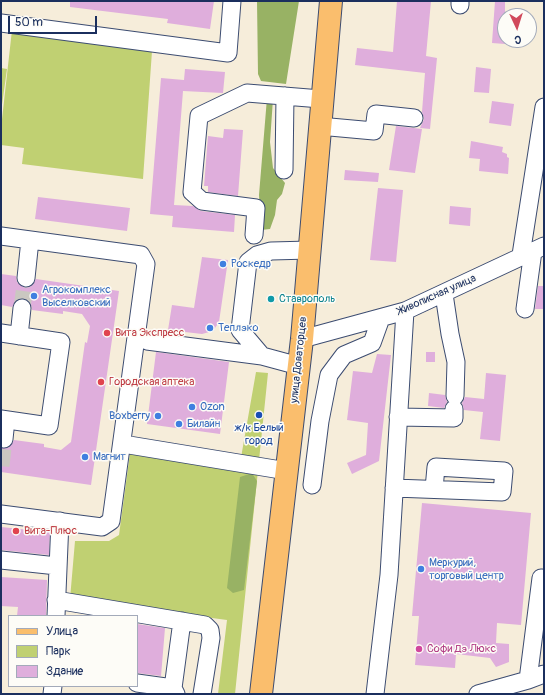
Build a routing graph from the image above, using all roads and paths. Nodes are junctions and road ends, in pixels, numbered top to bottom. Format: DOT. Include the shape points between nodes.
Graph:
graph roads {
  1 [pos="232,1"];
  2 [pos="331,1"];
  3 [pos="1,23"];
  4 [pos="285,96"];
  5 [pos="321,99"];
  6 [pos="544,107"];
  7 [pos="414,118"];
  8 [pos="319,126"];
  9 [pos="284,170"];
  10 [pos="254,235"];
  11 [pos="1,236"];
  12 [pos="30,240"];
  13 [pos="310,250"];
  14 [pos="533,251"];
  15 [pos="26,278"];
  16 [pos="444,294"];
  17 [pos="22,308"];
  18 [pos="525,310"];
  19 [pos="404,311"];
  20 [pos="381,318"];
  21 [pos="240,330"];
  22 [pos="1,333"];
  23 [pos="19,336"];
  24 [pos="302,339"];
  25 [pos="147,341"];
  26 [pos="216,350"];
  27 [pos="262,356"];
  28 [pos="299,366"];
  29 [pos="398,417"];
  30 [pos="4,420"];
  31 [pos="4,439"];
  32 [pos="123,444"];
  33 [pos="287,471"];
  34 [pos="312,485"];
  35 [pos="394,488"];
  36 [pos="434,489"];
  37 [pos="1,514"];
  38 [pos="60,522"];
  39 [pos="1,560"];
  40 [pos="57,566"];
  41 [pos="541,578"];
  42 [pos="56,608"];
  43 [pos="124,615"];
  44 [pos="138,616"];
  45 [pos="182,621"];
  46 [pos="544,674"];
  47 [pos="528,680"];
  48 [pos="138,683"];
  49 [pos="175,691"];
  50 [pos="202,694"];
  51 [pos="261,694"];
  52 [pos="376,694"];
  53 [pos="478,694"];
  1 -- 3 [label="street" via="228,53"];
  2 -- 5 [label="main road, улица Доваторцев"];
  4 -- 5 [label="street"];
  4 -- 9 [label="street"];
  4 -- 10 [label="street" via="247,93 199,116 192,192 202,201 256,208"];
  5 -- 8 [label="main road, улица Доваторцев"];
  6 -- 14 [label="street"];
  7 -- 8 [label="street" via="376,114 374,131"];
  8 -- 13 [label="main road, улица Доваторцев"];
  11 -- 12 [label="street"];
  12 -- 15 [label="street"];
  12 -- 32 [label="street" via="141,255 146,264"];
  13 -- 21 [label="street" via="270,250 248,262"];
  13 -- 24 [label="main road, улица Доваторцев"];
  14 -- 16 [label="street, Живописная улица"];
  14 -- 18 [label="street"];
  16 -- 19 [label="street, Живописная улица"];
  16 -- 29 [label="street" via="456,362 454,418"];
  17 -- 23 [label="street"];
  19 -- 20 [label="street, Живописная улица"];
  19 -- 29 [label="street"];
  20 -- 24 [label="street, Живописная улица"];
  20 -- 34 [label="street" via="372,343 344,354 329,375"];
  21 -- 26 [label="street"];
  21 -- 27 [label="street"];
  22 -- 23 [label="street"];
  23 -- 30 [label="street" via="61,342 49,426"];
  24 -- 28 [label="main road, улица Доваторцев"];
  25 -- 26 [label="street"];
  26 -- 27 [label="street"];
  27 -- 28 [label="street"];
  28 -- 33 [label="main road, улица Доваторцев"];
  29 -- 35 [label="street"];
  30 -- 31 [label="street"];
  32 -- 33 [label="street"];
  32 -- 38 [label="street" via="111,521 102,527"];
  33 -- 51 [label="main road, улица Доваторцев"];
  35 -- 36 [label="street"];
  35 -- 52 [label="street" via="389,575"];
  37 -- 38 [label="street"];
  38 -- 40 [label="street"];
  39 -- 40 [label="street"];
  40 -- 42 [label="street"];
  41 -- 47 [label="street"];
  42 -- 43 [label="street"];
  44 -- 45 [label="street"];
  45 -- 49 [label="street"];
  45 -- 50 [label="street" via="205,625 210,630"];
  46 -- 47 [label="street"];
  47 -- 53 [label="street"];
  48 -- 49 [label="street"];
}
